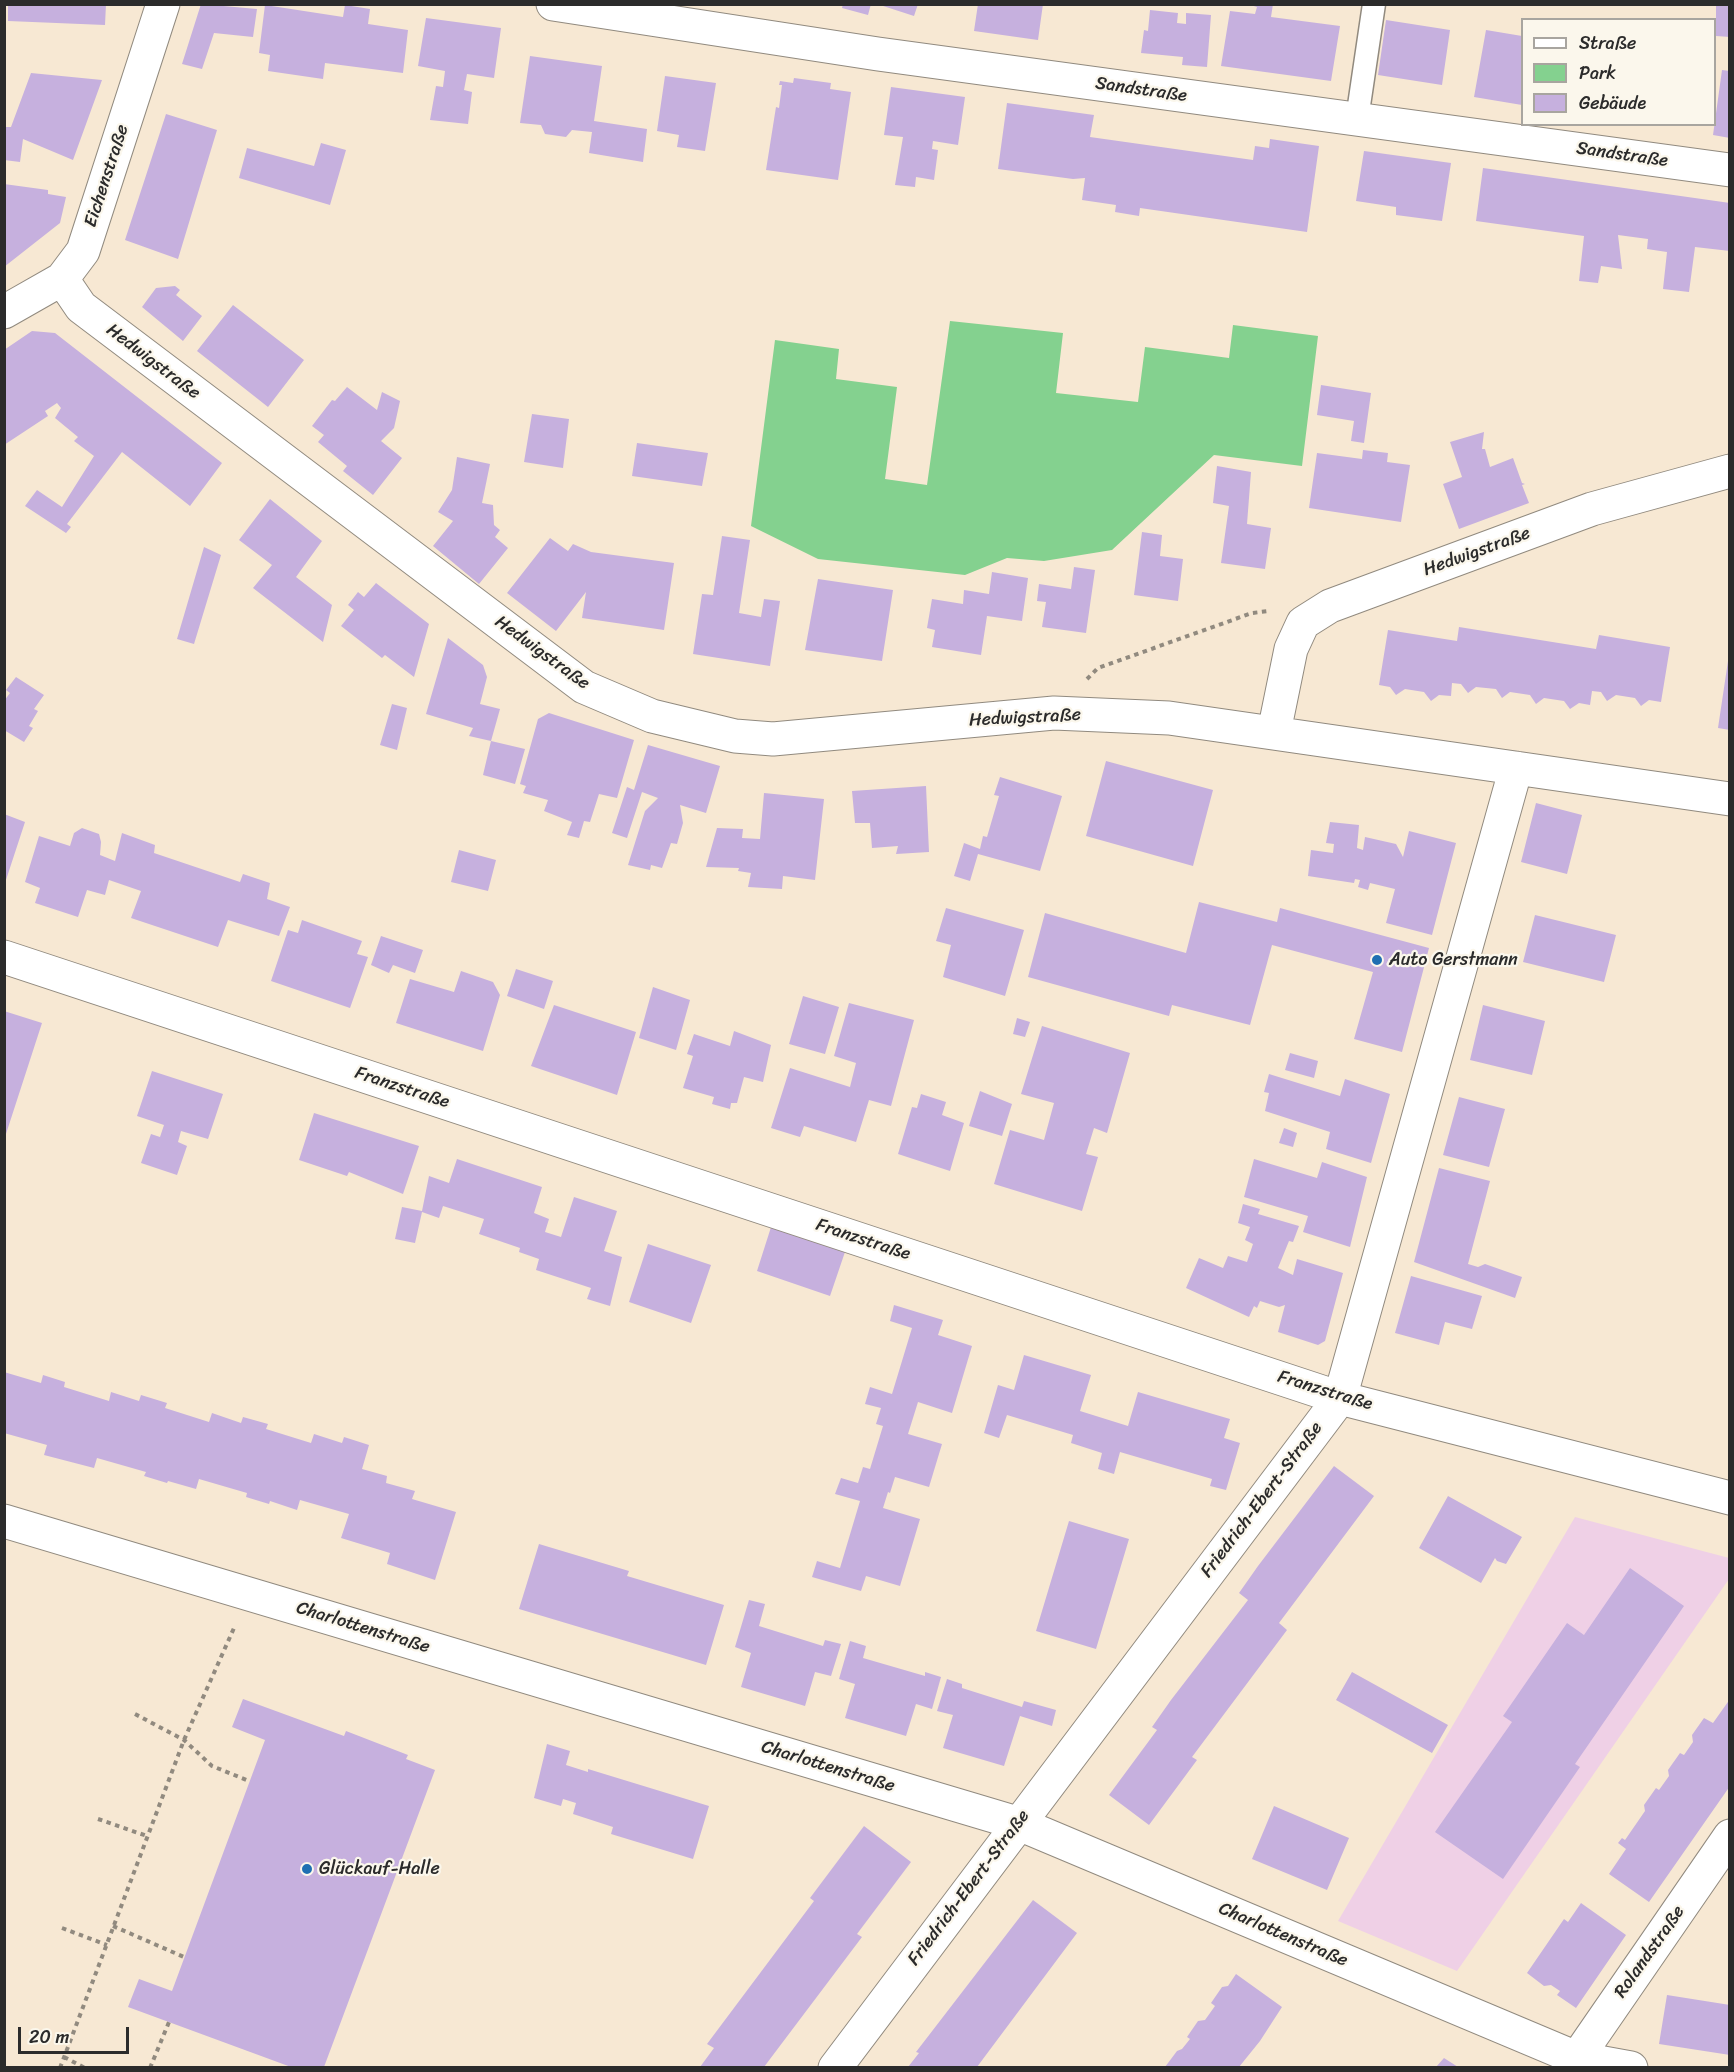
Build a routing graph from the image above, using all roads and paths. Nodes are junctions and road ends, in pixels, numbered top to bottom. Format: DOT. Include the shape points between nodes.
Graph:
graph roads {
  1 [pos="163,4"];
  2 [pos="553,4"];
  3 [pos="1374,4"];
  4 [pos="1357,119"];
  5 [pos="1730,170"];
  6 [pos="62,279"];
  7 [pos="4,312"];
  8 [pos="1730,471"];
  9 [pos="1274,611"];
  10 [pos="1054,713"];
  11 [pos="1274,732"];
  12 [pos="1516,768"];
  13 [pos="1730,799"];
  14 [pos="4,957"];
  15 [pos="1340,1398"];
  16 [pos="1730,1498"];
  17 [pos="4,1521"];
  18 [pos="249,1594"];
  19 [pos="135,1714"];
  20 [pos="184,1740"];
  21 [pos="249,1781"];
  22 [pos="98,1819"];
  23 [pos="1017,1823"];
  24 [pos="147,1836"];
  25 [pos="1730,1836"];
  26 [pos="113,1926"];
  27 [pos="62,1928"];
  28 [pos="106,1945"];
  29 [pos="184,1957"];
  30 [pos="169,2022"];
  31 [pos="64,2057"];
  32 [pos="1573,2063"];
  33 [pos="60,2067"];
  34 [pos="85,2067"];
  35 [pos="150,2067"];
  36 [pos="835,2067"];
  37 [pos="1631,2067"];
  1 -- 6 [label="street, Eichenstraße" via="83,251"];
  2 -- 4 [label="street, Sandstraße" via="878,54"];
  3 -- 4 [label="lane"];
  4 -- 5 [label="street, Sandstraße"];
  6 -- 7 [label="street, Eichenstraße"];
  6 -- 10 [label="street, Hedwigstraße" via="81,307 584,687 652,716 735,736 773,739"];
  8 -- 11 [label="street, Hedwigstraße" via="1592,509 1330,606 1303,623 1291,650"];
  9 -- 10 [label="path" via="1252,613 1098,669"];
  10 -- 11 [label="street, Hedwigstraße" via="1168,718"];
  11 -- 12 [label="street, Hedwigstraße"];
  12 -- 13 [label="street, Hedwigstraße"];
  12 -- 15 [label="street, Friedrich-Ebert-Straße"];
  14 -- 15 [label="street, Franzstraße"];
  15 -- 16 [label="street, Franzstraße"];
  15 -- 23 [label="street, Friedrich-Ebert-Straße"];
  17 -- 18 [label="street, Charlottenstraße"];
  18 -- 20 [label="path"];
  18 -- 23 [label="street, Charlottenstraße"];
  19 -- 20 [label="path"];
  20 -- 21 [label="path" via="212,1766"];
  20 -- 24 [label="path"];
  22 -- 24 [label="path"];
  23 -- 32 [label="street, Charlottenstraße"];
  23 -- 36 [label="street, Friedrich-Ebert-Straße"];
  24 -- 26 [label="path"];
  25 -- 32 [label="street, Rolandstraße"];
  26 -- 28 [label="path"];
  26 -- 29 [label="path"];
  27 -- 28 [label="path"];
  28 -- 31 [label="path"];
  30 -- 35 [label="path"];
  31 -- 33 [label="path"];
  31 -- 34 [label="path"];
  32 -- 37 [label="street, Charlottenstraße"];
}
